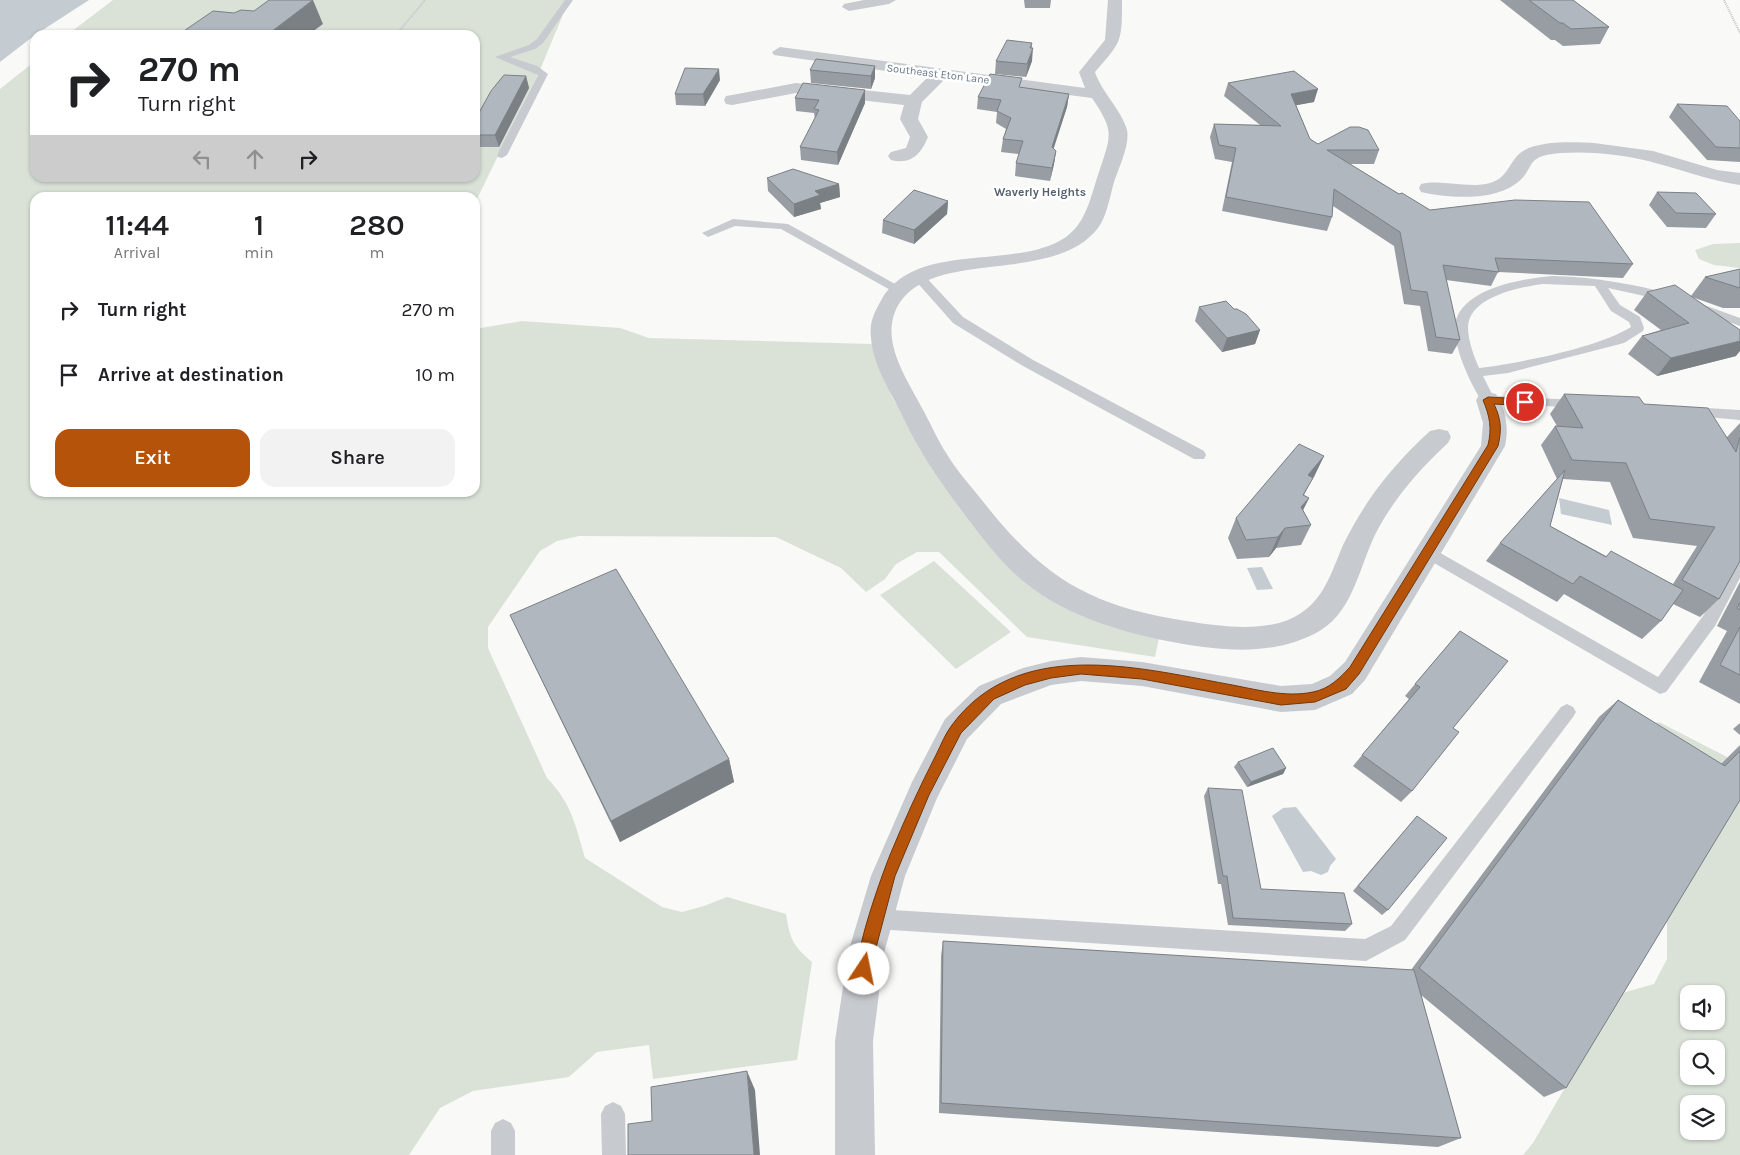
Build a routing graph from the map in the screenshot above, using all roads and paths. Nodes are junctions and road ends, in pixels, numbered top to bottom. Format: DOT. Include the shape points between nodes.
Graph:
graph roads {
  1 [pos="424,0"];
  2 [pos="569,0"];
  3 [pos="889,0"];
  4 [pos="1115,0"];
  5 [pos="1724,0"];
  6 [pos="849,7"];
  7 [pos="400,30"];
  8 [pos="1740,33"];
  9 [pos="780,52"];
  10 [pos="940,74"];
  11 [pos="1096,94"];
  12 [pos="732,100"];
  13 [pos="914,101"];
  14 [pos="502,155"];
  15 [pos="897,156"];
  16 [pos="1740,180"];
  17 [pos="1428,188"];
  18 [pos="708,233"];
  19 [pos="908,282"];
  20 [pos="1600,285"];
  21 [pos="1740,322"];
  22 [pos="1475,373"];
  23 [pos="1488,400"];
  24 [pos="1591,406"];
  25 [pos="1675,411"];
  26 [pos="1740,415"];
  27 [pos="1439,437"];
  28 [pos="1199,455"];
  29 [pos="1428,552"];
  30 [pos="1740,563"];
  31 [pos="1567,712"];
  32 [pos="876,919"];
  33 [pos="613,1114"];
  34 [pos="503,1131"];
  35 [pos="503,1155"];
  36 [pos="614,1155"];
  37 [pos="855,1155"];
  1 -- 7 [label="path"];
  2 -- 14 [label="lane" via="540,41 532,47 500,57 543,74"];
  3 -- 6 [label="street"];
  4 -- 11 [label="street" via="1114,39 1087,72"];
  5 -- 8 [label="path"];
  9 -- 10 [label="street, Southeast Eton Lane"];
  10 -- 11 [label="street, Southeast Eton Lane"];
  10 -- 13 [label="street"];
  11 -- 19 [label="street" via="1119,128 1119,138 1085,234 1074,242 1040,253"];
  12 -- 13 [label="street" via="796,88"];
  13 -- 15 [label="street" via="909,119 919,137 913,151"];
  16 -- 17 [label="street" via="1620,150 1552,149 1528,154 1514,176 1494,187 1470,190"];
  18 -- 19 [label="lane" via="733,222 784,226"];
  19 -- 27 [label="street" via="884,312 881,343 888,364 936,458 1015,559 1058,591 1111,616 1162,630 1234,640 1274,637 1310,623 1336,596 1358,540 1386,494 1414,460"];
  19 -- 28 [label="lane" via="958,320 1028,364"];
  20 -- 21 [label="lane" via="1657,294"];
  20 -- 22 [label="lane" via="1554,280 1533,283 1487,295 1471,305 1463,319 1462,336"];
  20 -- 22 [label="lane" via="1615,308 1635,320 1638,328 1619,340 1508,369"];
  22 -- 23 [label="lane"];
  23 -- 24 [label="lane"];
  23 -- 29 [label="street" via="1496,418 1493,446"];
  25 -- 26 [label="lane"];
  29 -- 30 [label="lane" via="1660,687 1709,621"];
  29 -- 32 [label="street" via="1355,671 1341,685 1315,697 1281,699 1142,674 1081,669 1051,672 990,695 956,729 923,792 888,876"];
  31 -- 32 [label="lane" via="1398,933 1366,950"];
  32 -- 37 [label="street" via="866,952 854,1041"];
  33 -- 36 [label="lane"];
  34 -- 35 [label="lane"];
}
